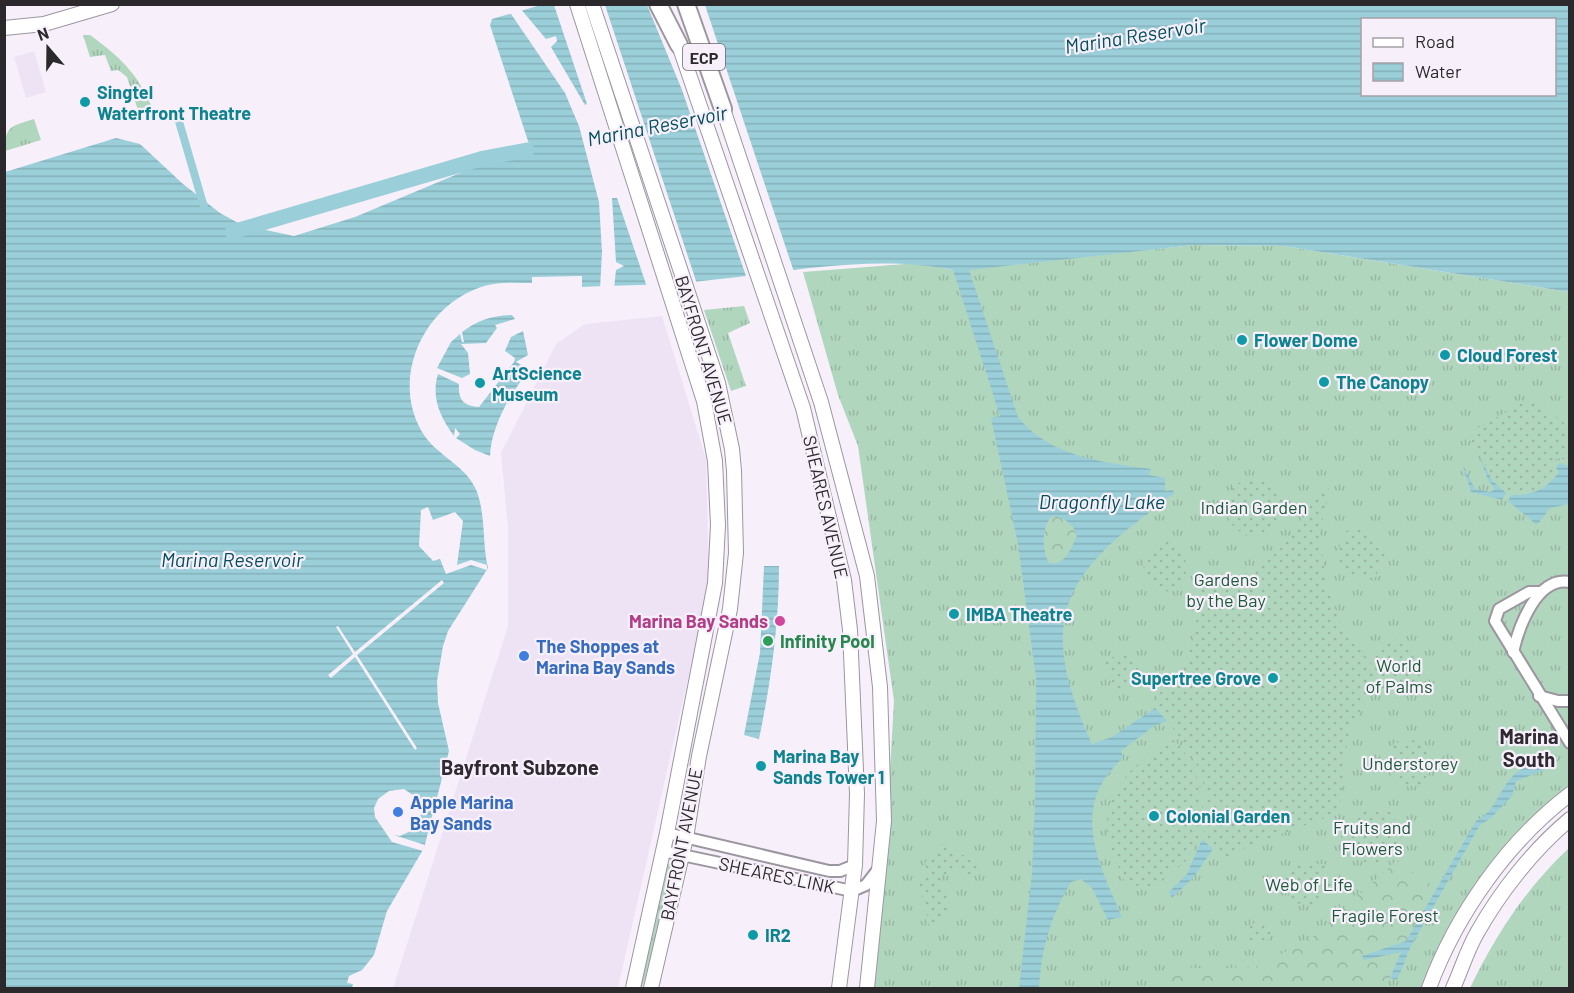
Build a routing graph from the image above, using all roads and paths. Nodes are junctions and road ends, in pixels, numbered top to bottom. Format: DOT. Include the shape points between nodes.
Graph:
graph roads {
  1 [pos="112,4"];
  2 [pos="577,4"];
  3 [pos="592,4"];
  4 [pos="658,4"];
  5 [pos="665,4"];
  6 [pos="686,4"];
  7 [pos="698,4"];
  8 [pos="4,28"];
  9 [pos="679,45"];
  10 [pos="723,109"];
  11 [pos="1569,582"];
  12 [pos="1540,592"];
  13 [pos="1513,652"];
  14 [pos="1539,696"];
  15 [pos="1569,701"];
  16 [pos="1569,743"];
  17 [pos="1569,794"];
  18 [pos="1569,819"];
  19 [pos="667,833"];
  20 [pos="686,838"];
  21 [pos="663,851"];
  22 [pos="681,855"];
  23 [pos="855,865"];
  24 [pos="881,865"];
  25 [pos="852,891"];
  26 [pos="633,988"];
  27 [pos="651,988"];
  28 [pos="839,988"];
  29 [pos="867,988"];
  30 [pos="1430,988"];
  31 [pos="1453,988"];
  1 -- 8 [label="main road" via="44,24"];
  2 -- 19 [label="main road, BAYFRONT AVENUE" via="700,389 716,461 715,583"];
  3 -- 20 [label="main road, BAYFRONT AVENUE" via="718,383 733,460 735,574"];
  4 -- 9 [label="highway"];
  5 -- 9 [label="highway, ECP"];
  6 -- 10 [label="highway, ECP"];
  7 -- 10 [label="highway"];
  9 -- 23 [label="main road, SHEARES AVENUE" via="803,408 844,580 857,794"];
  10 -- 24 [label="main road, SHEARES AVENUE" via="821,402 867,576 884,792"];
  11 -- 12 [label="street" via="1552,583"];
  12 -- 13 [label="street"];
  12 -- 13 [label="street" via="1518,596 1495,614"];
  13 -- 14 [label="street"];
  14 -- 15 [label="street"];
  14 -- 16 [label="street"];
  17 -- 30 [label="main road" via="1491,876 1459,924"];
  18 -- 31 [label="main road" via="1537,850 1506,890 1476,934"];
  19 -- 20 [label="street, SHEARES LINK"];
  19 -- 21 [label="main road, BAYFRONT AVENUE"];
  20 -- 22 [label="main road, BAYFRONT AVENUE"];
  20 -- 23 [label="street, SHEARES LINK" via="829,871"];
  21 -- 22 [label="street, SHEARES LINK"];
  21 -- 26 [label="main road, BAYFRONT AVENUE"];
  22 -- 25 [label="street, SHEARES LINK"];
  22 -- 27 [label="main road, BAYFRONT AVENUE"];
  23 -- 25 [label="main road, SHEARES AVENUE"];
  24 -- 25 [label="street, SHEARES LINK" via="866,885"];
  24 -- 29 [label="main road, SHEARES AVENUE"];
  25 -- 28 [label="main road, SHEARES AVENUE"];
}
